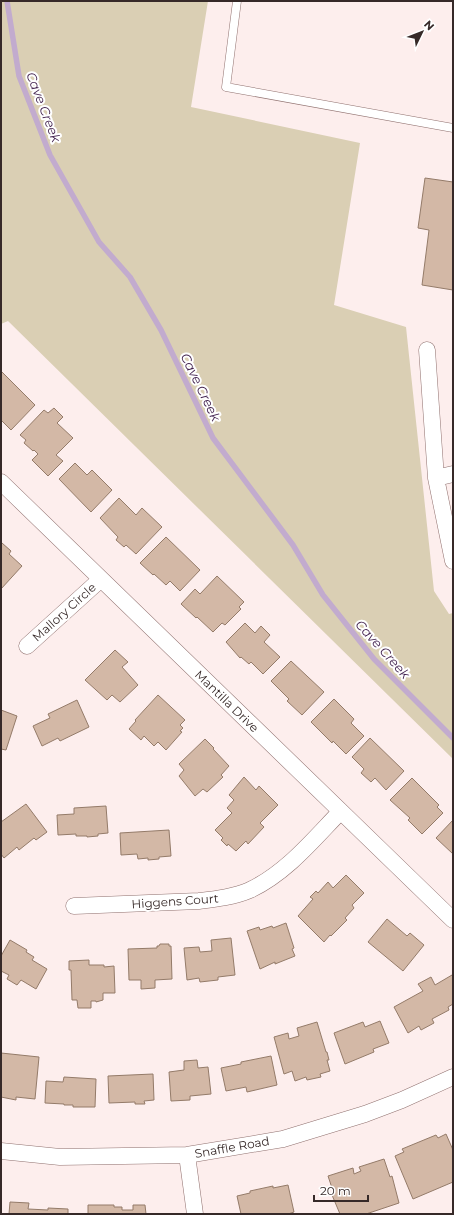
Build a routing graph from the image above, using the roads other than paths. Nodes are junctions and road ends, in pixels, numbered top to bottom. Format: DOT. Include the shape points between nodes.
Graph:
graph roads {
  1 [pos="237,1"];
  2 [pos="453,128"];
  3 [pos="427,350"];
  4 [pos="453,474"];
  5 [pos="436,478"];
  6 [pos="1,482"];
  7 [pos="453,561"];
  8 [pos="101,579"];
  9 [pos="27,646"];
  10 [pos="340,812"];
  11 [pos="74,906"];
  12 [pos="453,920"];
  13 [pos="453,1077"];
  14 [pos="1,1151"];
  15 [pos="187,1155"];
  16 [pos="195,1214"];
  1 -- 2 [label="lane" via="226,87"];
  3 -- 5 [label="street"];
  4 -- 5 [label="street"];
  5 -- 7 [label="street"];
  6 -- 8 [label="street, Mantilla Drive"];
  8 -- 9 [label="street, Mallory Circle"];
  8 -- 10 [label="street, Mantilla Drive"];
  10 -- 11 [label="street, Higgens Court" via="299,854 249,891 199,901"];
  10 -- 12 [label="street, Mantilla Drive"];
  13 -- 15 [label="street, Snaffle Road" via="365,1114 284,1139"];
  14 -- 15 [label="street, Snaffle Road" via="60,1157"];
  15 -- 16 [label="street"];
}
